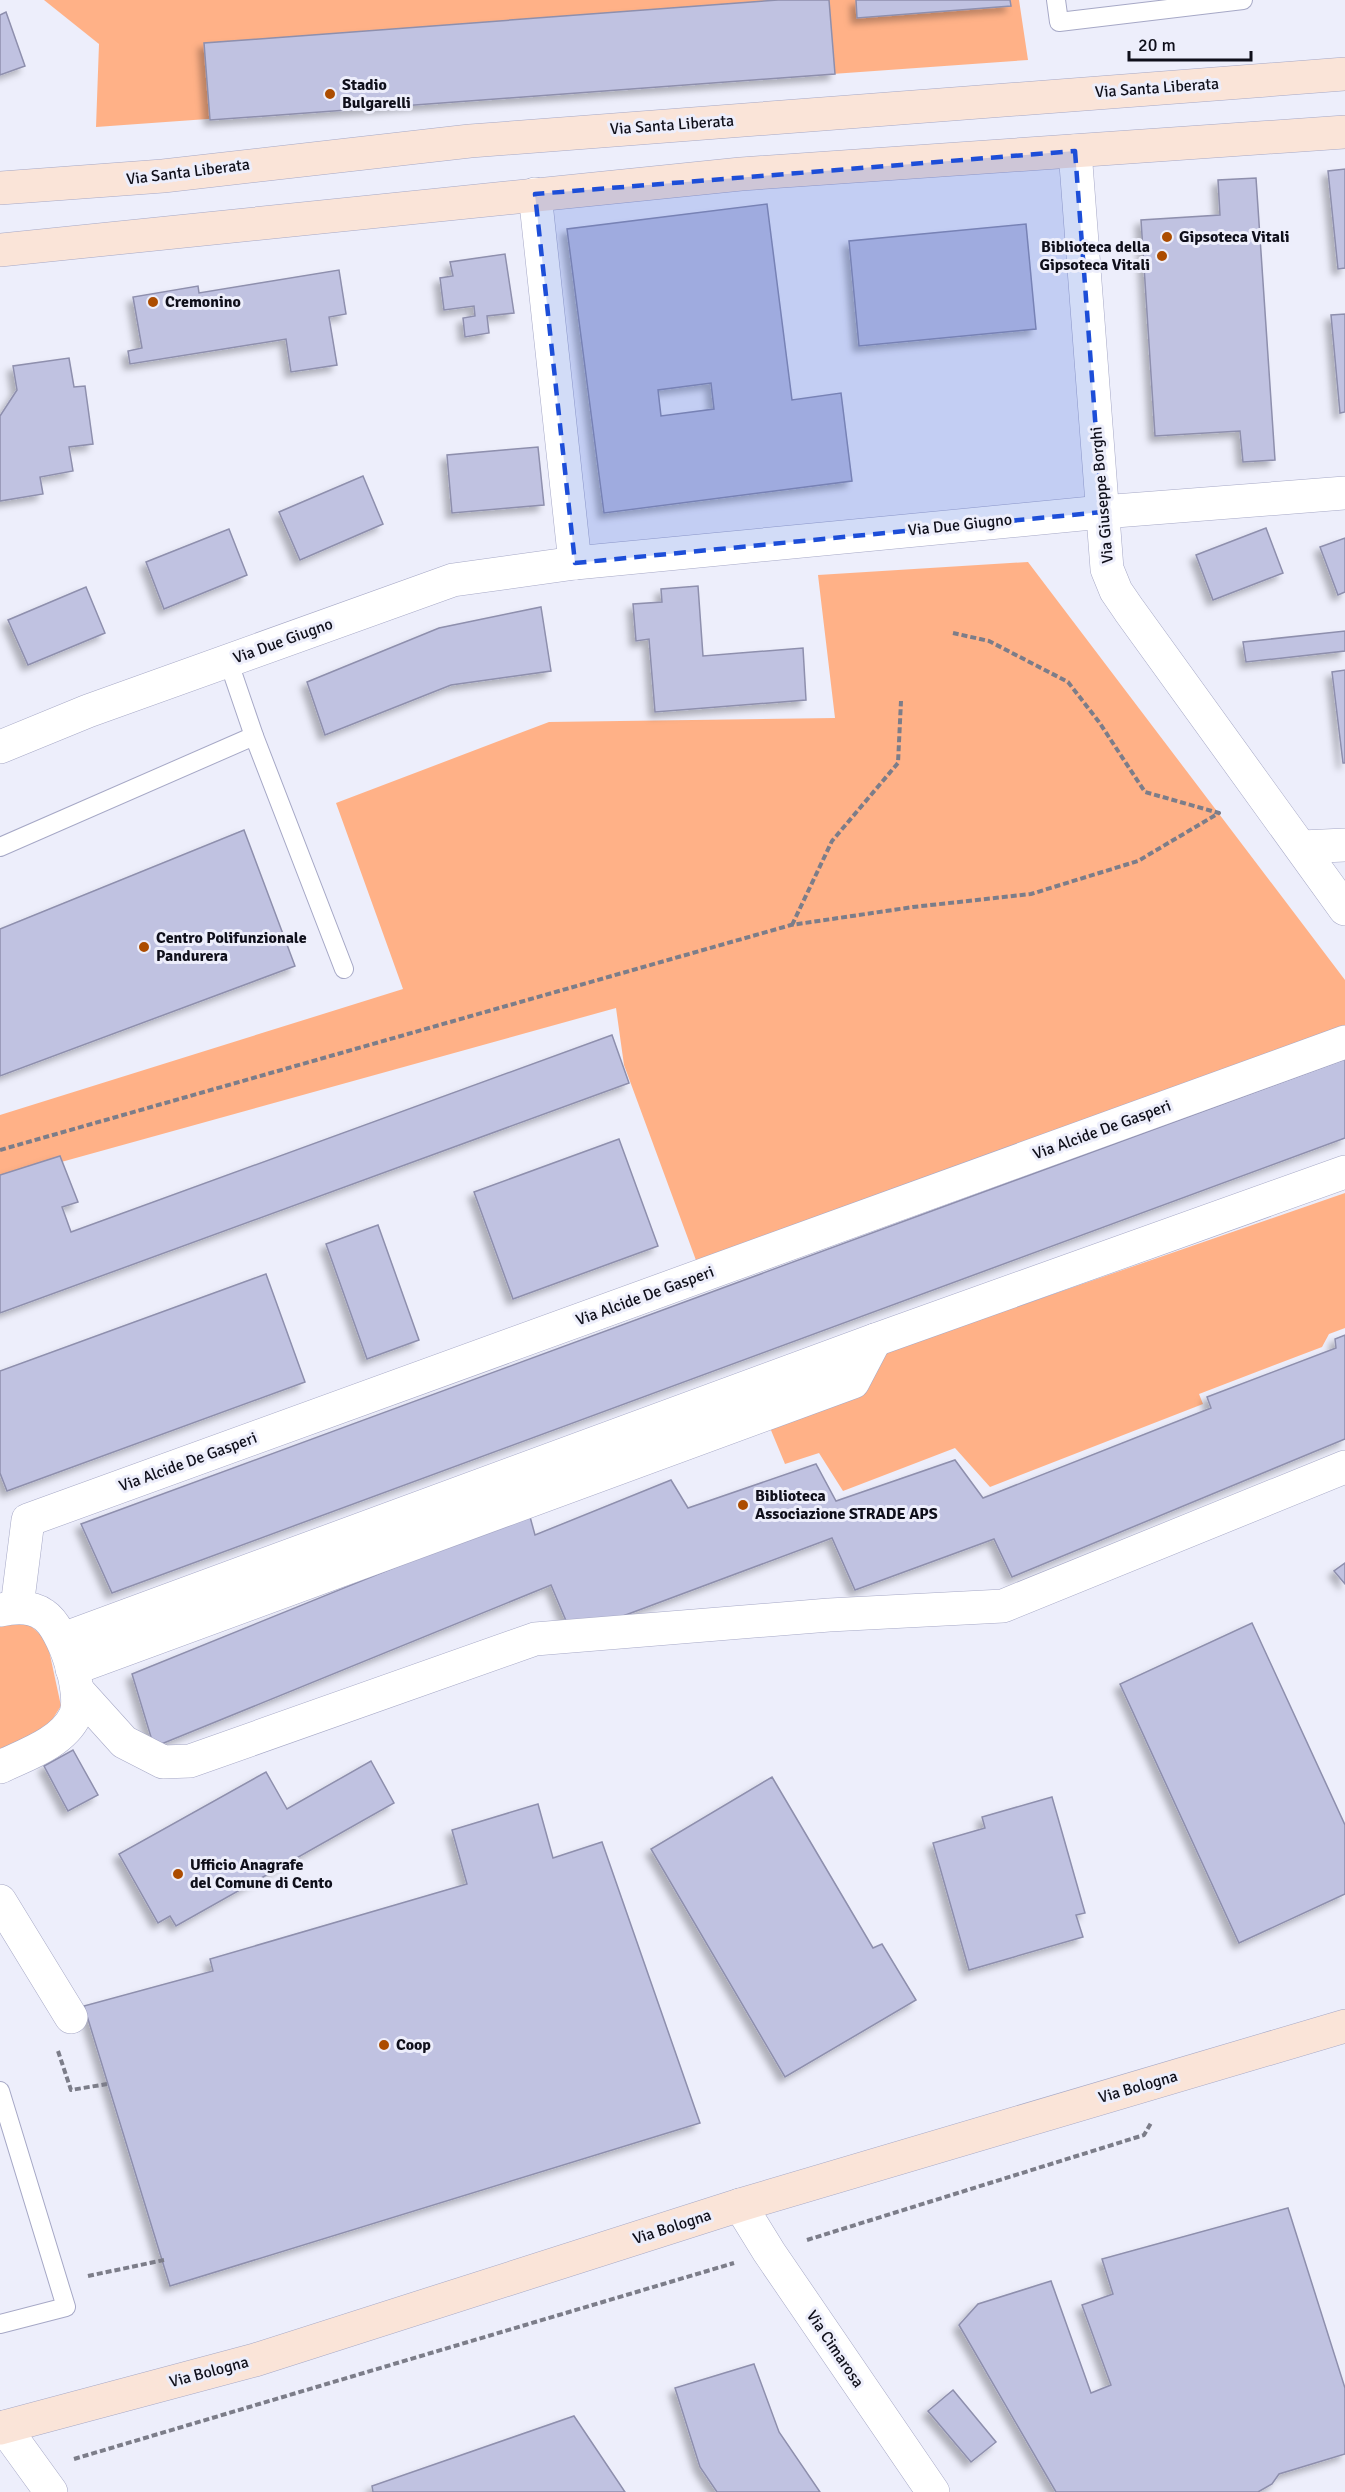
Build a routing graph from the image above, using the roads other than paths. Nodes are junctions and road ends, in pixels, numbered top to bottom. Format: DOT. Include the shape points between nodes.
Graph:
graph roads {
  1 [pos="1056,0"];
  2 [pos="1243,0"];
  3 [pos="1345,74"];
  4 [pos="1345,132"];
  5 [pos="1075,151"];
  6 [pos="0,188"];
  7 [pos="535,194"];
  8 [pos="70,243"];
  9 [pos="0,250"];
  10 [pos="0,257"];
  11 [pos="1345,493"];
  12 [pos="1102,512"];
  13 [pos="575,562"];
  14 [pos="228,660"];
  15 [pos="254,736"];
  16 [pos="0,747"];
  17 [pos="1345,845"];
  18 [pos="0,847"];
  19 [pos="1302,847"];
  20 [pos="1345,909"];
  21 [pos="344,969"];
  22 [pos="1345,1042"];
  23 [pos="1345,1172"];
  24 [pos="1345,1467"];
  25 [pos="9,1608"];
  26 [pos="71,1666"];
  27 [pos="0,1767"];
  28 [pos="0,1901"];
  29 [pos="71,2017"];
  30 [pos="1345,2026"];
  31 [pos="0,2091"];
  32 [pos="740,2205"];
  33 [pos="0,2324"];
  34 [pos="2,2427"];
  35 [pos="43,2481"];
  36 [pos="933,2492"];
  1 -- 2 [label="lane" via="1059,22"];
  3 -- 6 [label="street, Via Santa Liberata" via="470,141 162,176"];
  4 -- 5 [label="street"];
  5 -- 7 [label="street" via="741,174"];
  5 -- 12 [label="street, Via Giuseppe Borghi"];
  7 -- 8 [label="street"];
  7 -- 13 [label="street"];
  8 -- 9 [label="street"];
  8 -- 10 [label="street"];
  11 -- 12 [label="street, Via Due Giugno"];
  12 -- 13 [label="street, Via Due Giugno"];
  12 -- 19 [label="street, Via Giuseppe Borghi" via="1107,569 1116,591"];
  13 -- 14 [label="street, Via Due Giugno" via="453,580"];
  14 -- 15 [label="lane"];
  14 -- 16 [label="street, Via Due Giugno"];
  15 -- 18 [label="lane"];
  15 -- 21 [label="lane"];
  17 -- 19 [label="street"];
  19 -- 20 [label="street, Via Giuseppe Borghi"];
  22 -- 25 [label="street, Via Alcide De Gasperi" via="28,1520"];
  23 -- 26 [label="street" via="875,1340 853,1382"];
  24 -- 26 [label="street, Via Alcide De Gasperi" via="1003,1606 829,1615 536,1640 190,1761 163,1762 124,1742"];
  25 -- 26 [label="street, Via Alcide De Gasperi" via="45,1615"];
  26 -- 27 [label="street" via="75,1715 57,1737"];
  28 -- 29 [label="street"];
  30 -- 32 [label="street, Via Bologna"];
  31 -- 33 [label="lane" via="66,2307"];
  32 -- 34 [label="street, Via Bologna" via="255,2360"];
  32 -- 36 [label="street, Via Cimarosa"];
  34 -- 35 [label="street"];
}
